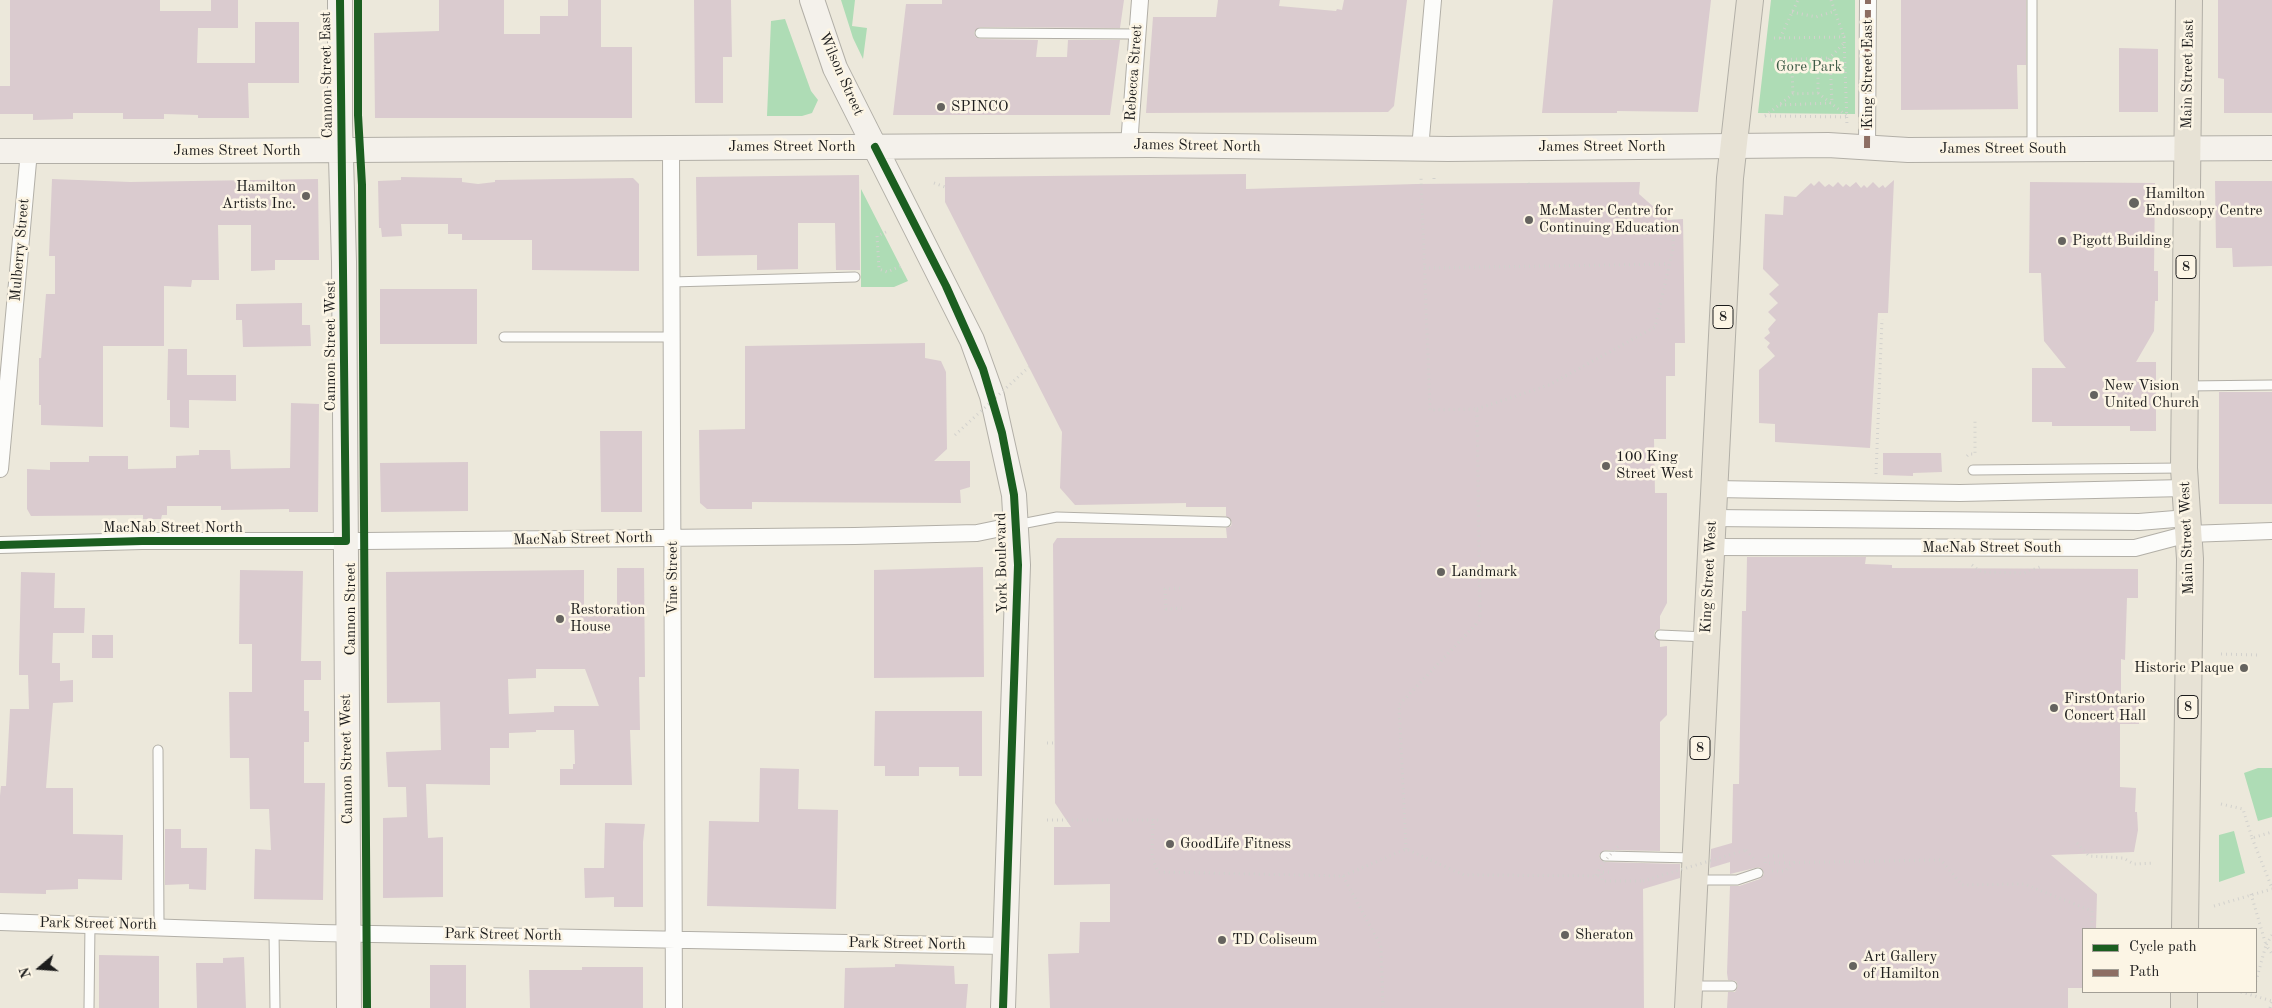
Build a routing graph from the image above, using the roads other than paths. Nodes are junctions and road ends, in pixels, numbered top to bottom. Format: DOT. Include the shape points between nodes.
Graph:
graph roads {
  1 [pos="340,0"];
  2 [pos="812,0"];
  3 [pos="1140,0"];
  4 [pos="1433,0"];
  5 [pos="1750,0"];
  6 [pos="1868,0"];
  7 [pos="2032,0"];
  8 [pos="2189,0"];
  9 [pos="980,33"];
  10 [pos="1136,34"];
  11 [pos="1129,145"];
  12 [pos="1734,146"];
  13 [pos="876,147"];
  14 [pos="671,148"];
  15 [pos="1857,148"];
  16 [pos="2187,148"];
  17 [pos="2272,148"];
  18 [pos="1420,149"];
  19 [pos="2032,149"];
  20 [pos="342,150"];
  21 [pos="0,151"];
  22 [pos="29,151"];
  23 [pos="855,278"];
  24 [pos="671,282"];
  25 [pos="672,336"];
  26 [pos="504,337"];
  27 [pos="2184,386"];
  28 [pos="2272,386"];
  29 [pos="0,469"];
  30 [pos="1973,470"];
  31 [pos="2185,478"];
  32 [pos="1714,489"];
  33 [pos="1712,518"];
  34 [pos="1226,522"];
  35 [pos="1016,525"];
  36 [pos="2188,526"];
  37 [pos="2272,531"];
  38 [pos="672,538"];
  39 [pos="346,541"];
  40 [pos="0,545"];
  41 [pos="1711,547"];
  42 [pos="1660,635"];
  43 [pos="1706,637"];
  44 [pos="158,750"];
  45 [pos="1605,856"];
  46 [pos="1694,869"];
  47 [pos="1758,873"];
  48 [pos="0,922"];
  49 [pos="90,924"];
  50 [pos="159,926"];
  51 [pos="2185,928"];
  52 [pos="274,931"];
  53 [pos="349,932"];
  54 [pos="674,939"];
  55 [pos="1005,946"];
  56 [pos="1732,986"];
  57 [pos="2184,993"];
  58 [pos="1689,997"];
  59 [pos="89,1008"];
  60 [pos="276,1008"];
  61 [pos="349,1008"];
  62 [pos="674,1008"];
  63 [pos="1003,1008"];
  64 [pos="2184,1008"];
  1 -- 20 [label="main road, Cannon Street East"];
  2 -- 13 [label="main road, Wilson Street" via="835,68"];
  3 -- 10 [label="street, Rebecca Street"];
  4 -- 18 [label="street"];
  5 -- 12 [label="main road, 8"];
  6 -- 15 [label="street, King Street East" via="1868,117"];
  7 -- 19 [label="lane"];
  8 -- 16 [label="main road, Main Street East / 8"];
  9 -- 10 [label="lane"];
  10 -- 11 [label="street, Rebecca Street"];
  11 -- 13 [label="main road, James Street North"];
  11 -- 18 [label="main road, James Street North"];
  12 -- 15 [label="main road, James Street South"];
  12 -- 18 [label="main road, James Street North"];
  12 -- 32 [label="main road, King Street West / 8"];
  13 -- 14 [label="main road, James Street North"];
  13 -- 35 [label="main road, York Boulevard" via="950,294 983,369 1002,433 1014,494"];
  14 -- 20 [label="main road, James Street North"];
  14 -- 24 [label="street, Vine Street"];
  15 -- 19 [label="main road, James Street South"];
  16 -- 17 [label="main road, James Street South"];
  16 -- 19 [label="main road, James Street South"];
  16 -- 27 [label="main road, Main Street West / 8"];
  20 -- 22 [label="main road, James Street North"];
  20 -- 39 [label="main road, Cannon Street West"];
  21 -- 22 [label="main road, James Street North"];
  22 -- 29 [label="street, Mulberry Street"];
  23 -- 24 [label="lane"];
  24 -- 25 [label="street, Vine Street"];
  25 -- 26 [label="lane"];
  25 -- 38 [label="street, Vine Street"];
  27 -- 28 [label="lane"];
  27 -- 31 [label="main road, Main Street West / 8"];
  30 -- 31 [label="lane"];
  31 -- 32 [label="street" via="1960,493"];
  31 -- 36 [label="main road, Main Street West / 8"];
  32 -- 33 [label="main road, King Street West / 8"];
  33 -- 36 [label="street, MacNab Street South" via="2139,522"];
  33 -- 41 [label="main road, King Street West / 8"];
  34 -- 35 [label="lane" via="1057,517"];
  35 -- 38 [label="street, MacNab Street North" via="977,533"];
  35 -- 55 [label="main road, York Boulevard" via="1018,565"];
  36 -- 37 [label="street, MacNab Street South"];
  36 -- 41 [label="street, MacNab Street South" via="2135,548"];
  36 -- 51 [label="main road, Main Street West / 8"];
  38 -- 39 [label="street, MacNab Street North"];
  38 -- 54 [label="street, Vine Street"];
  39 -- 40 [label="street, MacNab Street North" via="142,540"];
  39 -- 53 [label="main road, Cannon Street West"];
  41 -- 43 [label="main road, King Street West / 8"];
  42 -- 43 [label="lane"];
  43 -- 46 [label="main road, King Street West / 8"];
  44 -- 50 [label="lane"];
  45 -- 46 [label="lane"];
  46 -- 47 [label="lane" via="1737,880"];
  46 -- 58 [label="main road, King Street West / 8"];
  48 -- 49 [label="street, Park Street North"];
  49 -- 50 [label="street, Park Street North"];
  49 -- 59 [label="lane"];
  50 -- 52 [label="street, Park Street North"];
  52 -- 53 [label="street, Park Street North"];
  52 -- 60 [label="lane"];
  53 -- 54 [label="street, Park Street North"];
  53 -- 61 [label="main road, Cannon Street West"];
  54 -- 55 [label="street, Park Street North"];
  54 -- 62 [label="street, Vine Street"];
  55 -- 63 [label="main road, York Boulevard"];
  56 -- 58 [label="lane"];
  57 -- 64 [label="main road"];
}
